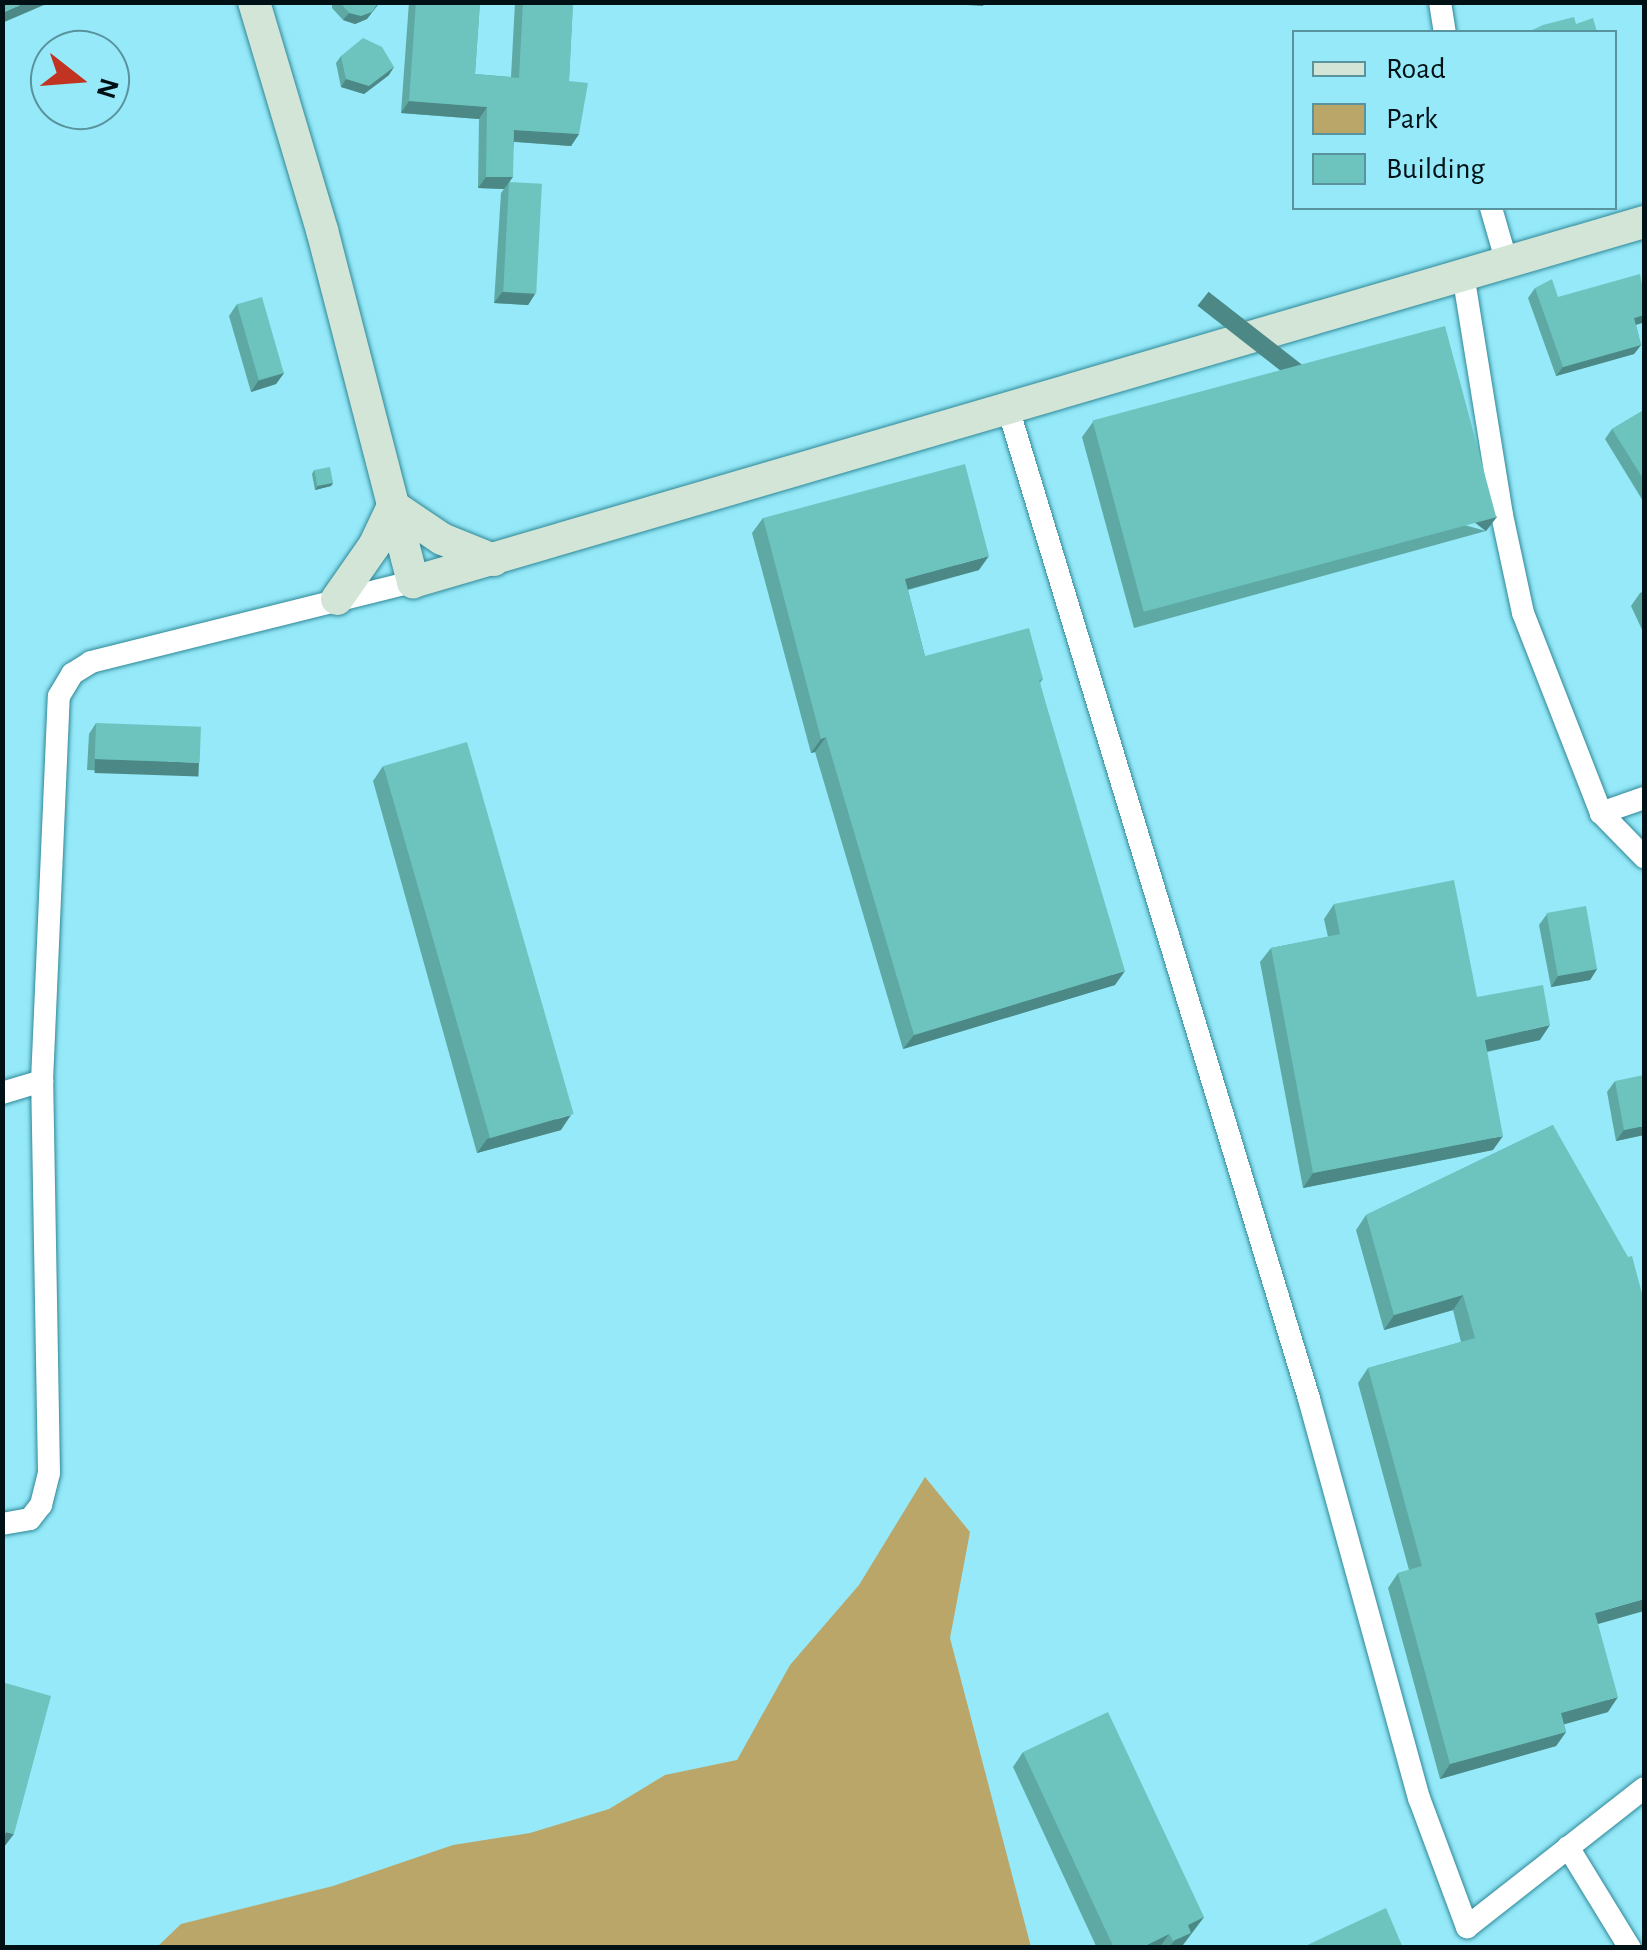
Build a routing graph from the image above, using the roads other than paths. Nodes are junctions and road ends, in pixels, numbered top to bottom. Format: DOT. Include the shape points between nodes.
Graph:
graph roads {
  1 [pos="254,2"];
  2 [pos="1440,2"];
  3 [pos="1445,30"];
  4 [pos="1492,210"];
  5 [pos="1644,222"];
  6 [pos="1507,263"];
  7 [pos="1463,274"];
  8 [pos="1008,408"];
  9 [pos="393,506"];
  10 [pos="494,560"];
  11 [pos="413,582"];
  12 [pos="337,599"];
  13 [pos="1644,798"];
  14 [pos="1601,813"];
  15 [pos="1644,857"];
  16 [pos="42,1082"];
  17 [pos="2,1092"];
  18 [pos="2,1524"];
  19 [pos="1644,1788"];
  20 [pos="1568,1847"];
  21 [pos="1471,1937"];
  22 [pos="1630,1948"];
  1 -- 9 [label="street"];
  2 -- 3 [label="street"];
  4 -- 6 [label="street"];
  5 -- 6 [label="street"];
  6 -- 7 [label="street"];
  7 -- 8 [label="street"];
  7 -- 14 [label="street" via="1523,613"];
  8 -- 10 [label="street"];
  8 -- 21 [label="street" via="1309,1400 1419,1798"];
  9 -- 10 [label="street" via="442,539"];
  9 -- 11 [label="street"];
  9 -- 12 [label="street"];
  10 -- 11 [label="street"];
  11 -- 12 [label="street"];
  12 -- 16 [label="street" via="91,662 72,674 59,696"];
  13 -- 14 [label="street"];
  14 -- 15 [label="street"];
  16 -- 17 [label="street"];
  16 -- 18 [label="street" via="49,1473 41,1505 30,1518"];
  19 -- 20 [label="street"];
  20 -- 21 [label="street"];
  20 -- 22 [label="street"];
}
